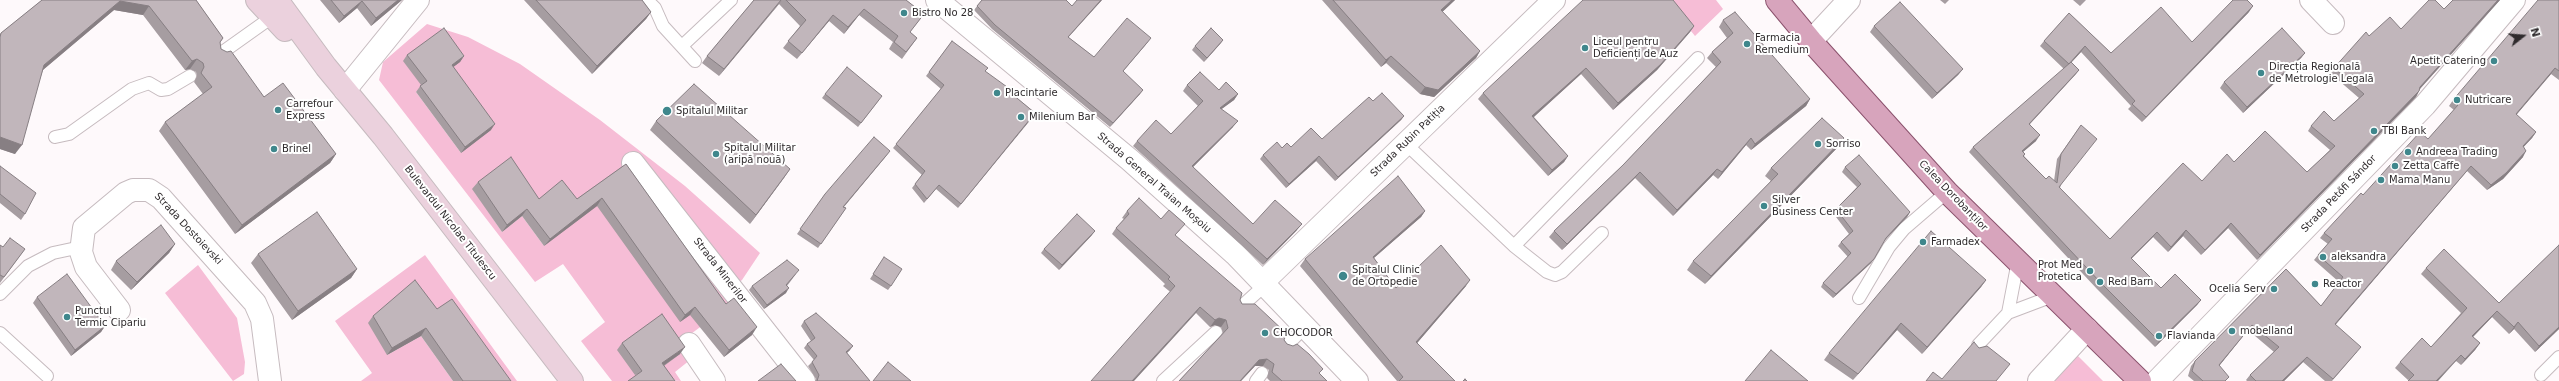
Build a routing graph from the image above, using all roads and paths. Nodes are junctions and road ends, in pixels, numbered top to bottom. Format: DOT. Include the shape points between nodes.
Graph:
graph roads {
  1 [pos="257,0"];
  2 [pos="418,0"];
  3 [pos="647,0"];
  4 [pos="731,0"];
  5 [pos="938,0"];
  6 [pos="1554,0"];
  7 [pos="1777,0"];
  8 [pos="1848,0"];
  9 [pos="2311,0"];
  10 [pos="2514,0"];
  11 [pos="275,8"];
  12 [pos="2333,23"];
  13 [pos="1811,41"];
  14 [pos="682,46"];
  15 [pos="220,54"];
  16 [pos="1698,58"];
  17 [pos="695,60"];
  18 [pos="190,76"];
  19 [pos="345,90"];
  20 [pos="55,137"];
  21 [pos="1406,144"];
  22 [pos="633,163"];
  23 [pos="1948,192"];
  24 [pos="1602,233"];
  25 [pos="1514,246"];
  26 [pos="81,247"];
  27 [pos="2018,261"];
  28 [pos="1264,284"];
  29 [pos="0,294"];
  30 [pos="2054,296"];
  31 [pos="1859,298"];
  32 [pos="1244,305"];
  33 [pos="119,310"];
  34 [pos="2008,313"];
  35 [pos="1306,327"];
  36 [pos="2087,329"];
  37 [pos="1216,332"];
  38 [pos="0,333"];
  39 [pos="689,344"];
  40 [pos="1287,345"];
  41 [pos="1978,345"];
  42 [pos="2559,357"];
  43 [pos="2541,375"];
  44 [pos="47,376"];
  45 [pos="270,381"];
  46 [pos="572,381"];
  47 [pos="714,381"];
  48 [pos="804,381"];
  49 [pos="1163,381"];
  50 [pos="1357,381"];
  51 [pos="2039,381"];
  52 [pos="2140,381"];
  53 [pos="2157,381"];
  1 -- 11 [label="main road, Bulevardul Nicolae Titulescu"];
  2 -- 19 [label="street"];
  3 -- 14 [label="lane" via="655,8 664,26"];
  4 -- 14 [label="lane"];
  5 -- 28 [label="street, Strada General Traian Moșoiu" via="1130,160 1235,254"];
  6 -- 21 [label="street, Strada Rubin Patiția"];
  7 -- 13 [label="main road, Calea Dorobanților"];
  8 -- 13 [label="street"];
  9 -- 12 [label="street"];
  10 -- 53 [label="street, Strada Petőfi Sándor" via="2425,105"];
  11 -- 15 [label="lane"];
  11 -- 19 [label="main road, Bulevardul Nicolae Titulescu"];
  13 -- 23 [label="main road, Calea Dorobanților"];
  14 -- 17 [label="lane"];
  16 -- 25 [label="lane"];
  18 -- 20 [label="lane" via="168,89 161,90 149,83 132,89 69,134"];
  19 -- 46 [label="main road, Bulevardul Nicolae Titulescu"];
  21 -- 25 [label="lane"];
  21 -- 28 [label="street, Strada Rubin Patiția"];
  22 -- 48 [label="street, Strada Minerilor"];
  23 -- 27 [label="main road, Calea Dorobanților"];
  23 -- 31 [label="lane" via="1904,229 1889,247"];
  24 -- 25 [label="lane" via="1562,272 1555,275 1547,272"];
  26 -- 29 [label="lane" via="52,253 28,266"];
  26 -- 33 [label="street, Strada Dostoievski" via="86,267"];
  26 -- 45 [label="street, Strada Dostoievski" via="84,228 126,193 141,189 155,193 255,303 262,319"];
  27 -- 30 [label="main road, Calea Dorobanților"];
  27 -- 34 [label="lane"];
  28 -- 32 [label="lane"];
  28 -- 35 [label="street, Strada General Traian Moșoiu"];
  30 -- 34 [label="lane"];
  30 -- 36 [label="main road, Calea Dorobanților"];
  34 -- 41 [label="lane"];
  35 -- 40 [label="lane"];
  35 -- 50 [label="street, Strada General Traian Moșoiu"];
  36 -- 51 [label="street"];
  36 -- 52 [label="main road, Calea Dorobanților"];
  37 -- 49 [label="lane"];
  38 -- 44 [label="lane"];
  39 -- 47 [label="street"];
  42 -- 43 [label="lane"];
}
